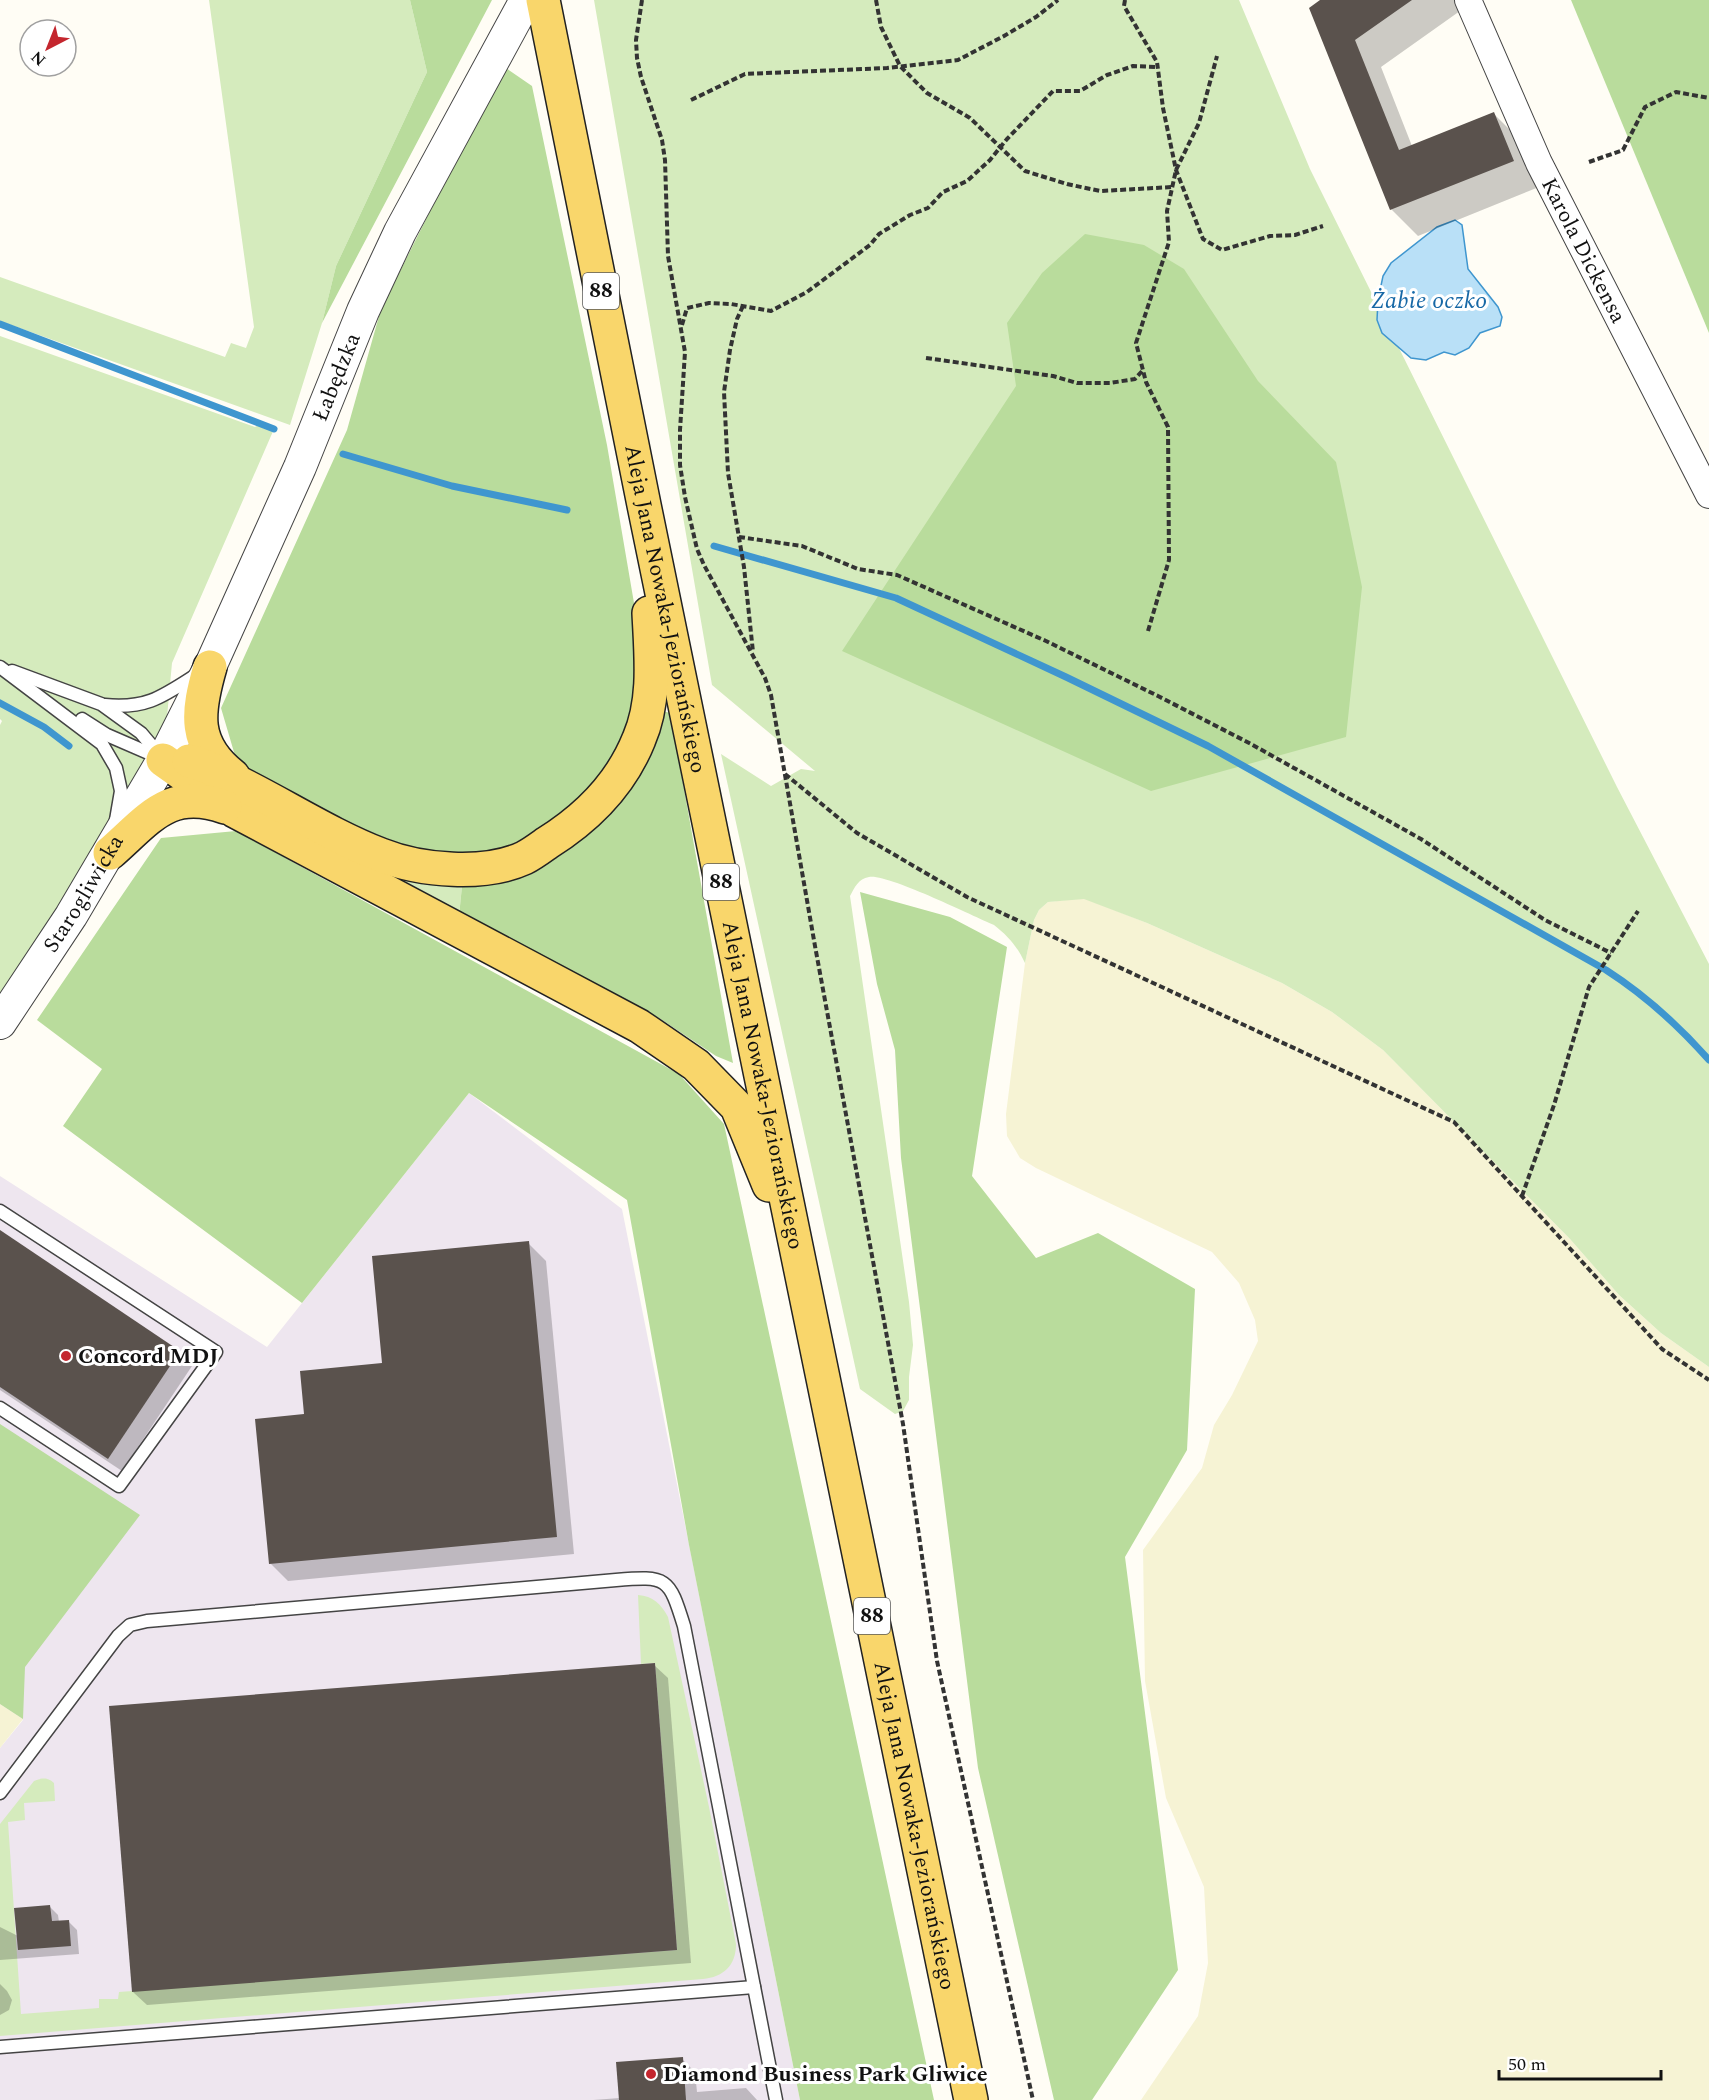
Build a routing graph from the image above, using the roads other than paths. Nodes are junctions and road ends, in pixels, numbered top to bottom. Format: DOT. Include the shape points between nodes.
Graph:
graph roads {
  1 [pos="526,0"];
  2 [pos="543,0"];
  3 [pos="1468,0"];
  4 [pos="1709,495"];
  5 [pos="644,505"];
  6 [pos="0,667"];
  7 [pos="210,667"];
  8 [pos="101,704"];
  9 [pos="164,760"];
  10 [pos="241,799"];
  11 [pos="110,853"];
  12 [pos="0,1023"];
  13 [pos="0,1211"];
  14 [pos="799,1260"];
  15 [pos="0,1408"];
  16 [pos="0,1792"];
  17 [pos="754,1987"];
  18 [pos="0,2047"];
  19 [pos="776,2100"];
  20 [pos="970,2100"];
  1 -- 7 [label="street, Łabędzka" via="400,232"];
  2 -- 5 [label="main road, Aleja Jana Nowaka-Jeziorańskiego / 88"];
  3 -- 4 [label="street, Karola Dickensa" via="1539,163"];
  5 -- 10 [label="main road" via="652,668 647,710 639,739 603,799 556,837 523,858 491,866 457,870 420,867 382,856"];
  5 -- 14 [label="main road, Aleja Jana Nowaka-Jeziorańskiego / 88"];
  6 -- 8 [label="lane"];
  6 -- 9 [label="lane" via="107,735"];
  6 -- 11 [label="lane" via="102,744 116,768 122,791"];
  7 -- 8 [label="lane" via="147,703 129,707"];
  7 -- 9 [label="street, Łabędzka"];
  7 -- 10 [label="main road" via="200,701 201,727 208,750"];
  8 -- 9 [label="lane" via="141,733"];
  9 -- 10 [label="main road"];
  9 -- 11 [label="street, Starogliwicka"];
  10 -- 11 [label="main road" via="178,802 158,811"];
  10 -- 14 [label="main road" via="639,1026 696,1065 737,1107"];
  11 -- 12 [label="street, Starogliwicka"];
  13 -- 15 [label="lane" via="216,1352 119,1486"];
  14 -- 20 [label="main road, Aleja Jana Nowaka-Jeziorańskiego / 88"];
  16 -- 17 [label="lane" via="130,1625 659,1579 670,1587 684,1626"];
  17 -- 18 [label="lane"];
  17 -- 19 [label="lane"];
}
